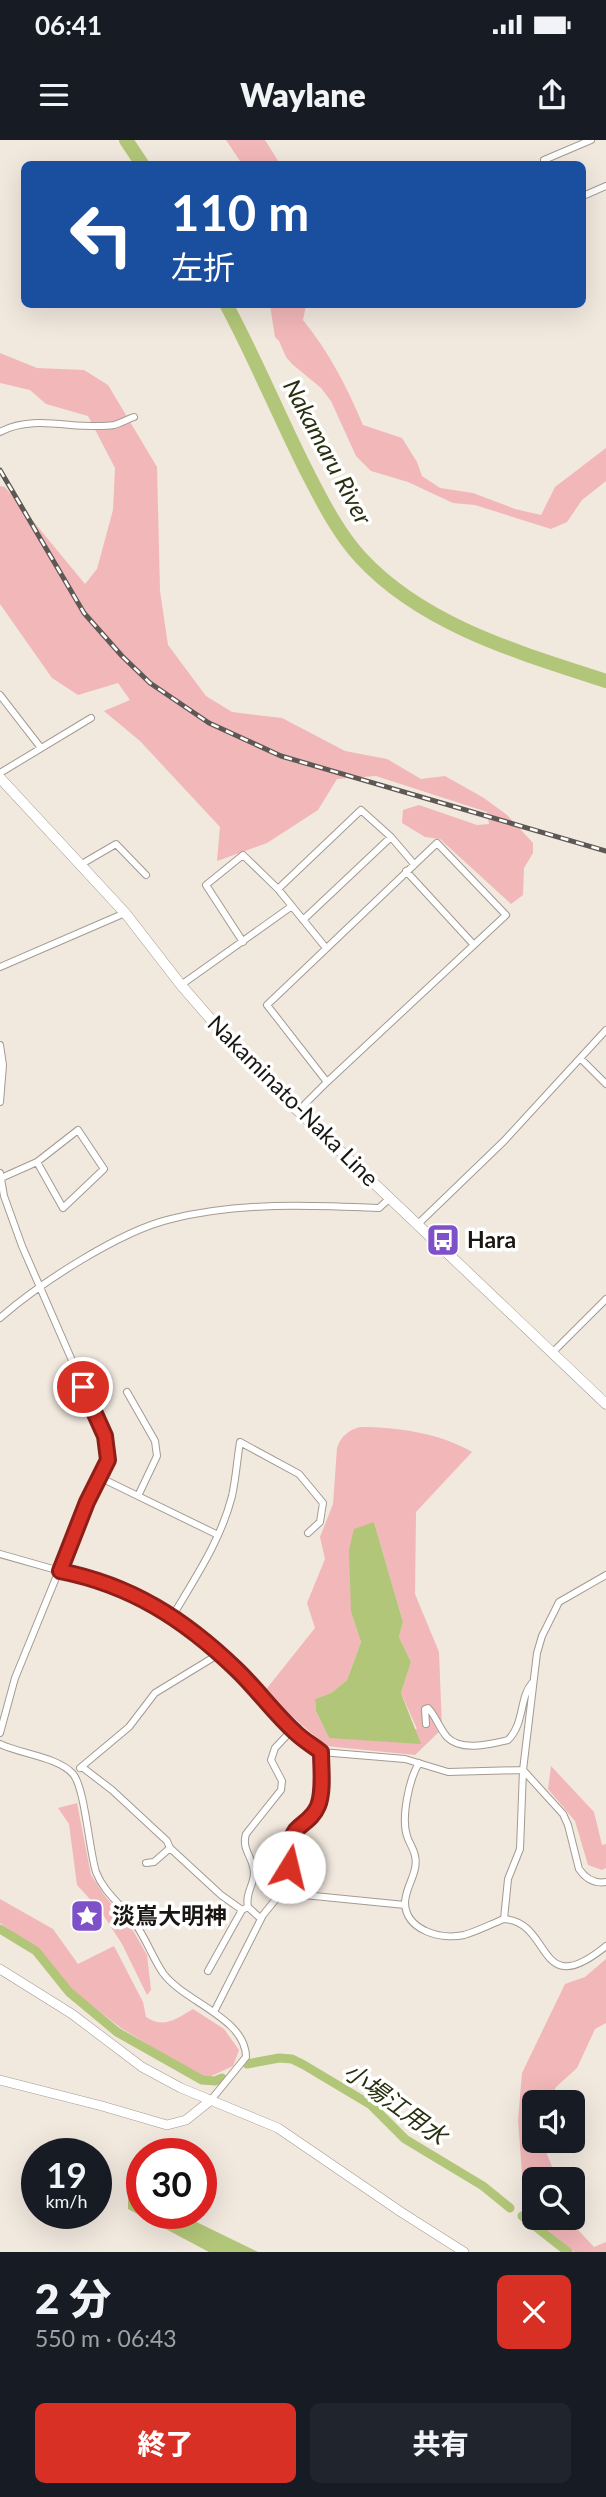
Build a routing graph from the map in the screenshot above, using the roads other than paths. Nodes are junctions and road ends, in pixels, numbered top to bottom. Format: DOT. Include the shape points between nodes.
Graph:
graph roads {
  1 [pos="591,140"];
  2 [pos="544,160"];
  3 [pos="606,186"];
  4 [pos="586,196"];
  5 [pos="134,416"];
  6 [pos="0,432"];
  7 [pos="0,695"];
  8 [pos="91,718"];
  9 [pos="41,748"];
  10 [pos="0,773"];
  11 [pos="0,778"];
  12 [pos="391,837"];
  13 [pos="414,864"];
  14 [pos="80,865"];
  15 [pos="406,871"];
  16 [pos="146,875"];
  17 [pos="278,889"];
  18 [pos="292,906"];
  19 [pos="125,914"];
  20 [pos="303,920"];
  21 [pos="243,942"];
  22 [pos="474,945"];
  23 [pos="326,948"];
  24 [pos="0,967"];
  25 [pos="181,985"];
  26 [pos="606,1030"];
  27 [pos="0,1045"];
  28 [pos="581,1059"];
  29 [pos="2,1069"];
  30 [pos="327,1082"];
  31 [pos="606,1084"];
  32 [pos="0,1102"];
  33 [pos="298,1112"];
  34 [pos="37,1162"];
  35 [pos="0,1175"];
  36 [pos="390,1198"];
  37 [pos="418,1224"];
  38 [pos="40,1287"];
  39 [pos="606,1298"];
  40 [pos="0,1318"];
  41 [pos="553,1352"];
  42 [pos="127,1392"];
  43 [pos="606,1404"];
  44 [pos="99,1477"];
  45 [pos="138,1496"];
  46 [pos="308,1533"];
  47 [pos="218,1535"];
  48 [pos="0,1554"];
  49 [pos="60,1571"];
  50 [pos="606,1575"];
  51 [pos="172,1617"];
  52 [pos="219,1654"];
  53 [pos="533,1682"];
  54 [pos="426,1724"];
  55 [pos="292,1730"];
  56 [pos="0,1733"];
  57 [pos="0,1744"];
  58 [pos="321,1752"];
  59 [pos="419,1763"];
  60 [pos="82,1767"];
  61 [pos="523,1770"];
  62 [pos="73,1774"];
  63 [pos="170,1848"];
  64 [pos="146,1863"];
  65 [pos="606,1882"];
  66 [pos="296,1891"];
  67 [pos="405,1905"];
  68 [pos="245,1908"];
  69 [pos="261,1919"];
  70 [pos="504,1919"];
  71 [pos="606,1946"];
  72 [pos="0,1969"];
  73 [pos="208,1971"];
  74 [pos="214,2012"];
  75 [pos="0,2080"];
  76 [pos="211,2100"];
  77 [pos="464,2252"];
  1 -- 2 [label="street"];
  3 -- 4 [label="street"];
  5 -- 6 [label="street" via="116,425 33,423"];
  7 -- 9 [label="street"];
  8 -- 9 [label="street"];
  9 -- 10 [label="street"];
  11 -- 14 [label="main road, Nakaminato-Naka Line"];
  12 -- 13 [label="street"];
  12 -- 17 [label="street" via="361,810"];
  12 -- 20 [label="street"];
  13 -- 15 [label="street"];
  13 -- 22 [label="street" via="437,844 506,915"];
  14 -- 16 [label="street" via="116,844"];
  14 -- 19 [label="main road, Nakaminato-Naka Line"];
  15 -- 22 [label="street"];
  15 -- 23 [label="street"];
  17 -- 18 [label="street"];
  17 -- 21 [label="street" via="243,855 206,885"];
  18 -- 20 [label="street"];
  18 -- 21 [label="street"];
  19 -- 24 [label="street"];
  19 -- 25 [label="main road, Nakaminato-Naka Line"];
  20 -- 23 [label="street"];
  21 -- 25 [label="street"];
  22 -- 30 [label="street"];
  23 -- 30 [label="street" via="267,1005"];
  25 -- 33 [label="main road, Nakaminato-Naka Line"];
  26 -- 28 [label="street"];
  27 -- 29 [label="street"];
  28 -- 31 [label="street"];
  28 -- 37 [label="street"];
  29 -- 32 [label="street"];
  30 -- 33 [label="street"];
  33 -- 36 [label="main road, Nakaminato-Naka Line"];
  34 -- 34 [label="street" via="78,1130 104,1169 63,1208"];
  34 -- 35 [label="street"];
  35 -- 38 [label="street"];
  36 -- 37 [label="main road, Nakaminato-Naka Line"];
  36 -- 38 [label="street" via="379,1208 257,1207 169,1219 134,1232"];
  37 -- 41 [label="main road, Nakaminato-Naka Line"];
  38 -- 40 [label="street"];
  38 -- 44 [label="street" via="105,1436 108,1460"];
  39 -- 41 [label="street"];
  41 -- 43 [label="main road, Nakaminato-Naka Line"];
  42 -- 45 [label="street" via="155,1441 157,1456"];
  44 -- 45 [label="street"];
  44 -- 49 [label="street"];
  45 -- 47 [label="street"];
  46 -- 47 [label="street" via="320,1522 323,1503 299,1474 240,1442 232,1495"];
  47 -- 51 [label="street"];
  48 -- 49 [label="street"];
  49 -- 51 [label="street" via="91,1577"];
  49 -- 56 [label="street" via="15,1678"];
  50 -- 53 [label="street" via="559,1602 542,1636"];
  51 -- 52 [label="street"];
  52 -- 55 [label="street"];
  52 -- 60 [label="street" via="155,1693 129,1727"];
  53 -- 54 [label="street" via="509,1740 485,1745 453,1742 428,1708"];
  53 -- 61 [label="street"];
  55 -- 58 [label="street"];
  55 -- 68 [label="street" via="275,1748 271,1760 282,1781 281,1790 244,1840 254,1869"];
  57 -- 62 [label="street"];
  58 -- 59 [label="street"];
  58 -- 66 [label="street" via="317,1808 290,1844 288,1880"];
  59 -- 61 [label="street" via="448,1772"];
  59 -- 67 [label="street" via="411,1779 405,1816 416,1866"];
  60 -- 62 [label="street"];
  60 -- 63 [label="street"];
  61 -- 65 [label="street" via="563,1814 579,1870 590,1881"];
  61 -- 70 [label="street" via="520,1849 508,1880"];
  62 -- 74 [label="street" via="96,1873 136,1924 166,1976"];
  63 -- 64 [label="street" via="161,1858"];
  63 -- 68 [label="street" via="221,1895"];
  66 -- 67 [label="street"];
  66 -- 69 [label="street" via="280,1894"];
  67 -- 70 [label="street" via="415,1926 450,1936"];
  68 -- 69 [label="street"];
  68 -- 73 [label="street"];
  69 -- 74 [label="street"];
  70 -- 71 [label="street" via="519,1921 552,1960 566,1967 577,1966"];
  72 -- 76 [label="street" via="142,2067"];
  74 -- 76 [label="street" via="245,2044 246,2057"];
  75 -- 76 [label="street" via="167,2125 186,2120"];
  76 -- 77 [label="street" via="278,2128"];
}
